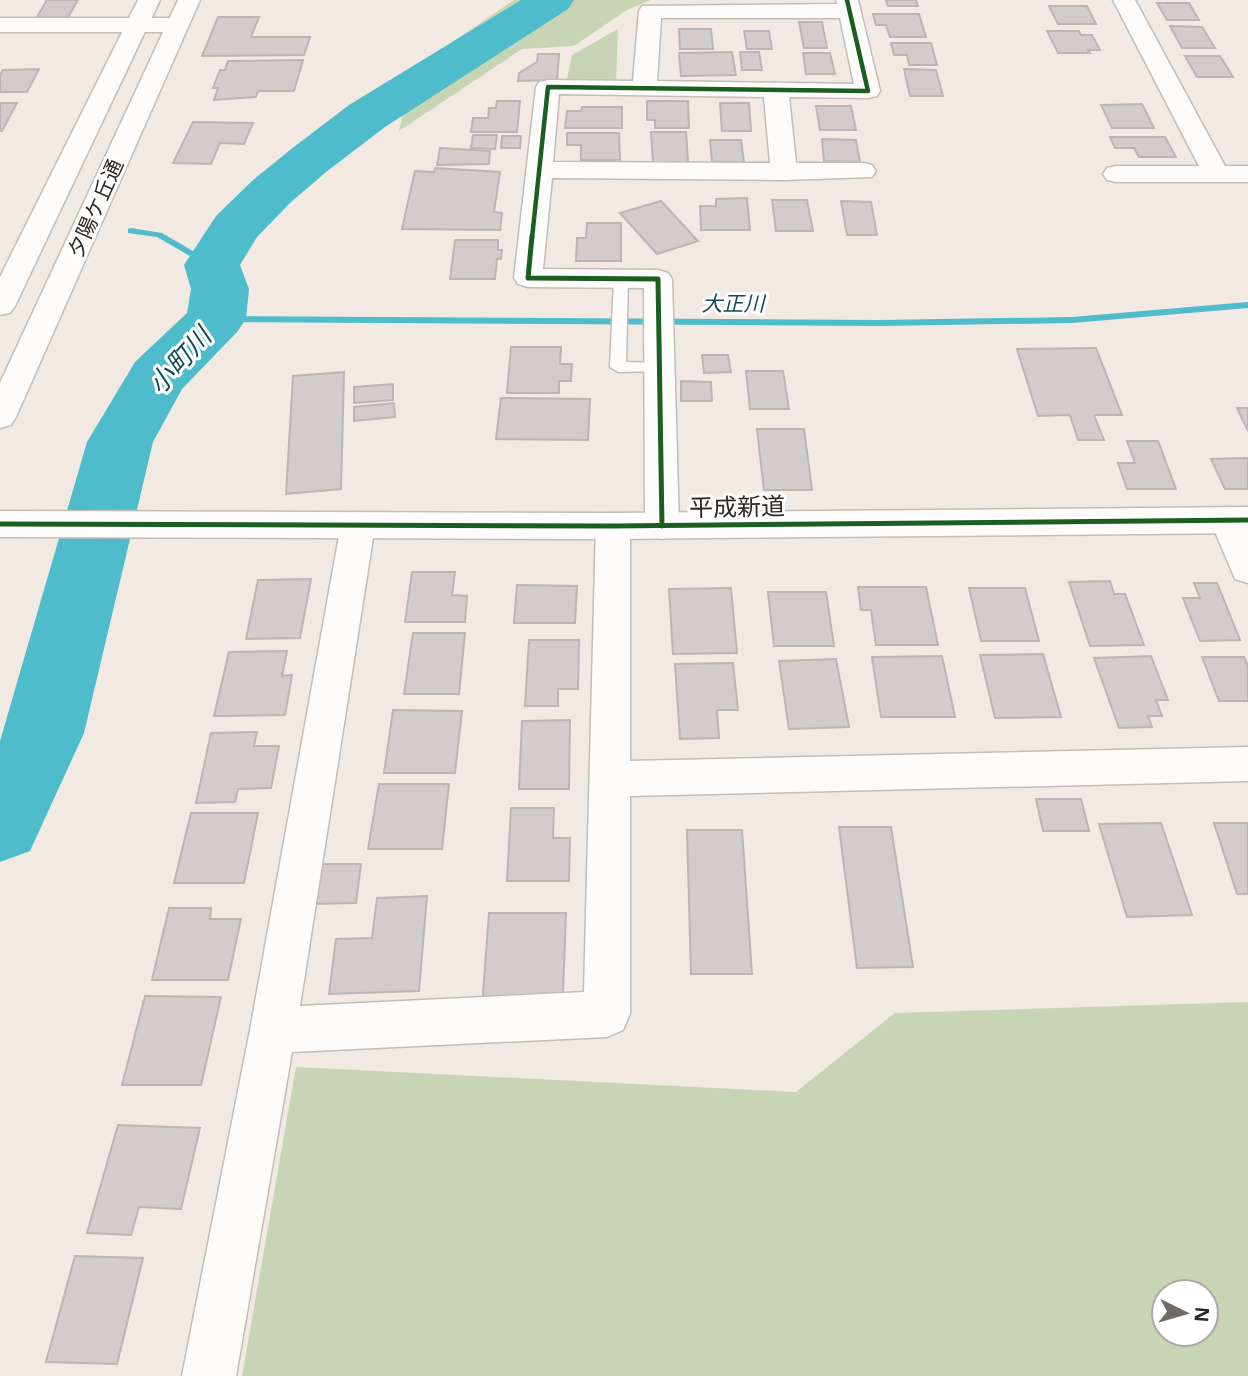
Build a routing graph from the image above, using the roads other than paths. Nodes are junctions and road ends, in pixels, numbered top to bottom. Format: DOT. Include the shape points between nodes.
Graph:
graph roads {
  1 [pos="149,0"];
  2 [pos="189,0"];
  3 [pos="1124,0"];
  4 [pos="848,6"];
  5 [pos="0,25"];
  6 [pos="136,25"];
  7 [pos="178,25"];
  8 [pos="645,88"];
  9 [pos="776,90"];
  10 [pos="538,170"];
  11 [pos="863,171"];
  12 [pos="784,172"];
  13 [pos="1116,174"];
  14 [pos="1216,174"];
  15 [pos="1248,174"];
  16 [pos="621,292"];
  17 [pos="0,306"];
  18 [pos="659,354"];
  19 [pos="0,417"];
  20 [pos="1237,520"];
  21 [pos="10,524"];
  22 [pos="358,525"];
  23 [pos="613,526"];
  24 [pos="662,526"];
  25 [pos="1248,569"];
  26 [pos="1248,764"];
  27 [pos="612,779"];
  28 [pos="273,1030"];
  29 [pos="209,1376"];
  1 -- 6 [label="street, 夕陽ケ丘通"];
  2 -- 7 [label="street, 夕陽ケ丘通"];
  3 -- 14 [label="street"];
  4 -- 8 [label="street" via="650,11"];
  4 -- 9 [label="street" via="868,91"];
  5 -- 6 [label="street"];
  6 -- 7 [label="street"];
  6 -- 17 [label="street, 夕陽ケ丘通"];
  7 -- 19 [label="street, 夕陽ケ丘通"];
  8 -- 9 [label="street"];
  8 -- 10 [label="street" via="548,87"];
  9 -- 12 [label="street"];
  10 -- 12 [label="street"];
  10 -- 16 [label="street" via="528,278"];
  11 -- 12 [label="street"];
  13 -- 14 [label="street"];
  14 -- 15 [label="street"];
  16 -- 18 [label="street" via="658,279"];
  16 -- 18 [label="lane" via="618,367"];
  18 -- 24 [label="street"];
  20 -- 24 [label="street, 平成新道"];
  20 -- 25 [label="street"];
  21 -- 22 [label="street, 平成新道"];
  22 -- 23 [label="street, 平成新道"];
  22 -- 28 [label="street"];
  23 -- 24 [label="street, 平成新道"];
  23 -- 27 [label="street"];
  26 -- 27 [label="street"];
  27 -- 28 [label="street" via="607,1014"];
  28 -- 29 [label="street"];
}
